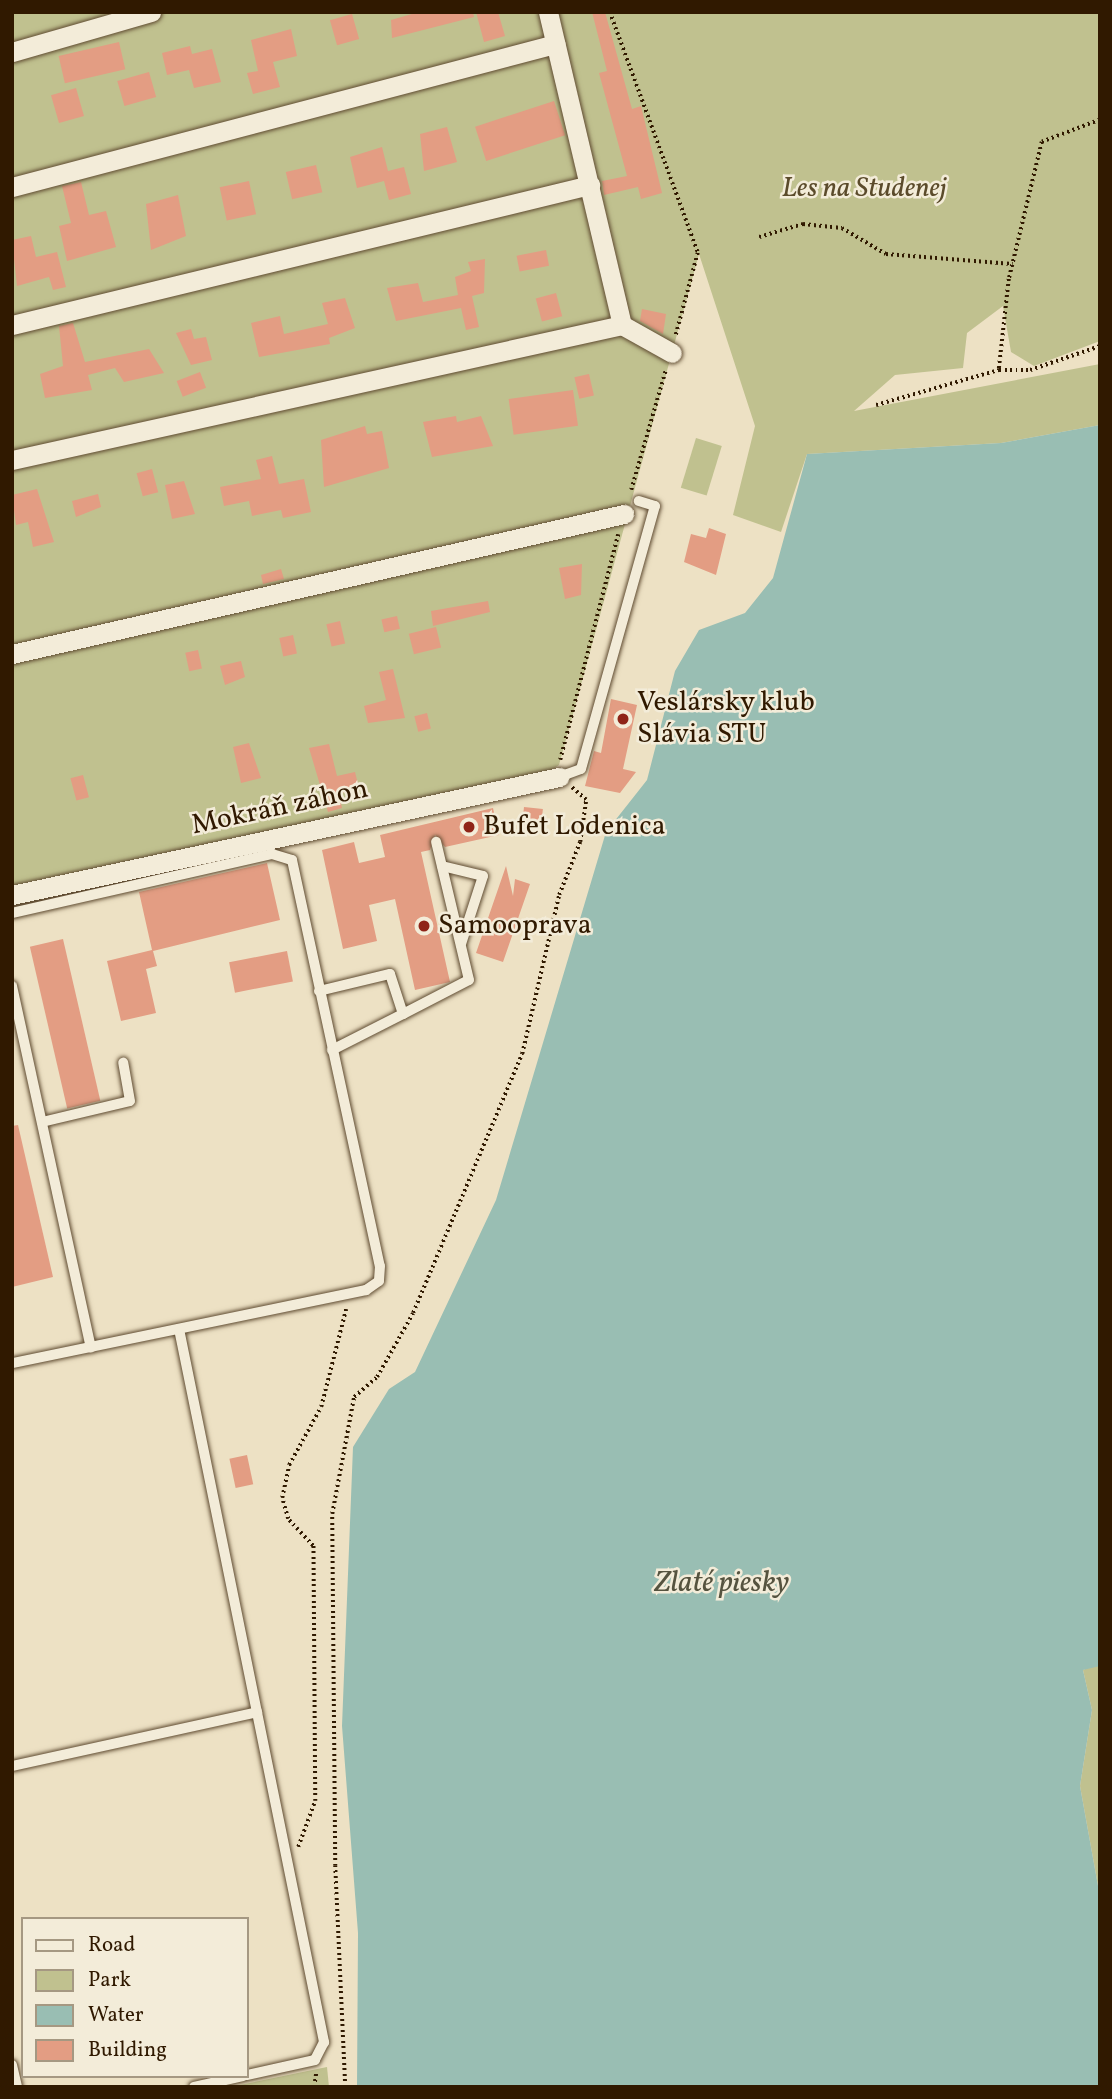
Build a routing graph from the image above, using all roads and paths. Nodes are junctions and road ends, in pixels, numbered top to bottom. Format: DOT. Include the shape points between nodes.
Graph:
graph roads {
  1 [pos="151,12"];
  2 [pos="548,12"];
  3 [pos="610,12"];
  4 [pos="555,44"];
  5 [pos="12,51"];
  6 [pos="1100,120"];
  7 [pos="590,185"];
  8 [pos="12,187"];
  9 [pos="759,237"];
  10 [pos="698,253"];
  11 [pos="1013,264"];
  12 [pos="12,325"];
  13 [pos="622,325"];
  14 [pos="1100,346"];
  15 [pos="672,353"];
  16 [pos="999,370"];
  17 [pos="876,405"];
  18 [pos="12,460"];
  19 [pos="631,508"];
  20 [pos="12,654"];
  21 [pos="559,777"];
  22 [pos="436,842"];
  23 [pos="442,866"];
  24 [pos="12,895"];
  25 [pos="12,913"];
  26 [pos="461,945"];
  27 [pos="12,986"];
  28 [pos="319,991"];
  29 [pos="403,1014"];
  30 [pos="332,1050"];
  31 [pos="123,1063"];
  32 [pos="42,1122"];
  33 [pos="350,1293"];
  34 [pos="179,1329"];
  35 [pos="91,1347"];
  36 [pos="12,1363"];
  37 [pos="257,1712"];
  38 [pos="12,1766"];
  39 [pos="288,1864"];
  40 [pos="12,2066"];
  41 [pos="248,2075"];
  42 [pos="236,2078"];
  43 [pos="17,2087"];
  44 [pos="194,2087"];
  45 [pos="345,2087"];
  1 -- 5 [label="street"];
  2 -- 4 [label="street"];
  3 -- 10 [label="path"];
  4 -- 7 [label="street"];
  4 -- 8 [label="street"];
  6 -- 11 [label="path" via="1041,142"];
  7 -- 12 [label="street"];
  7 -- 13 [label="street"];
  9 -- 11 [label="path" via="803,224 842,228 886,254"];
  11 -- 16 [label="path"];
  13 -- 15 [label="street"];
  13 -- 18 [label="street"];
  14 -- 16 [label="path" via="1030,370"];
  16 -- 17 [label="path"];
  19 -- 20 [label="street"];
  19 -- 21 [label="lane" via="655,506 581,769"];
  21 -- 24 [label="street, Mokráň záhon"];
  21 -- 45 [label="path" via="586,800 580,842 559,895 522,1054 481,1141 430,1278 377,1377 354,1397 332,1514 335,1866"];
  22 -- 23 [label="lane"];
  23 -- 26 [label="lane"];
  23 -- 26 [label="lane" via="483,876"];
  25 -- 28 [label="lane" via="272,854 292,860"];
  26 -- 29 [label="lane" via="470,980"];
  27 -- 32 [label="lane"];
  28 -- 29 [label="lane" via="390,974"];
  28 -- 30 [label="lane"];
  29 -- 30 [label="lane"];
  30 -- 33 [label="lane" via="380,1266 379,1281"];
  31 -- 32 [label="lane" via="130,1101"];
  32 -- 35 [label="lane"];
  33 -- 34 [label="lane"];
  33 -- 39 [label="path" via="321,1407 289,1465 282,1498 288,1519 313,1546 310,1657 316,1698 315,1801 309,1828"];
  34 -- 35 [label="lane"];
  34 -- 37 [label="lane"];
  35 -- 36 [label="lane"];
  37 -- 38 [label="lane"];
  37 -- 39 [label="lane"];
  39 -- 41 [label="lane" via="324,2042 316,2060"];
  40 -- 43 [label="lane"];
  42 -- 44 [label="lane"];
}
